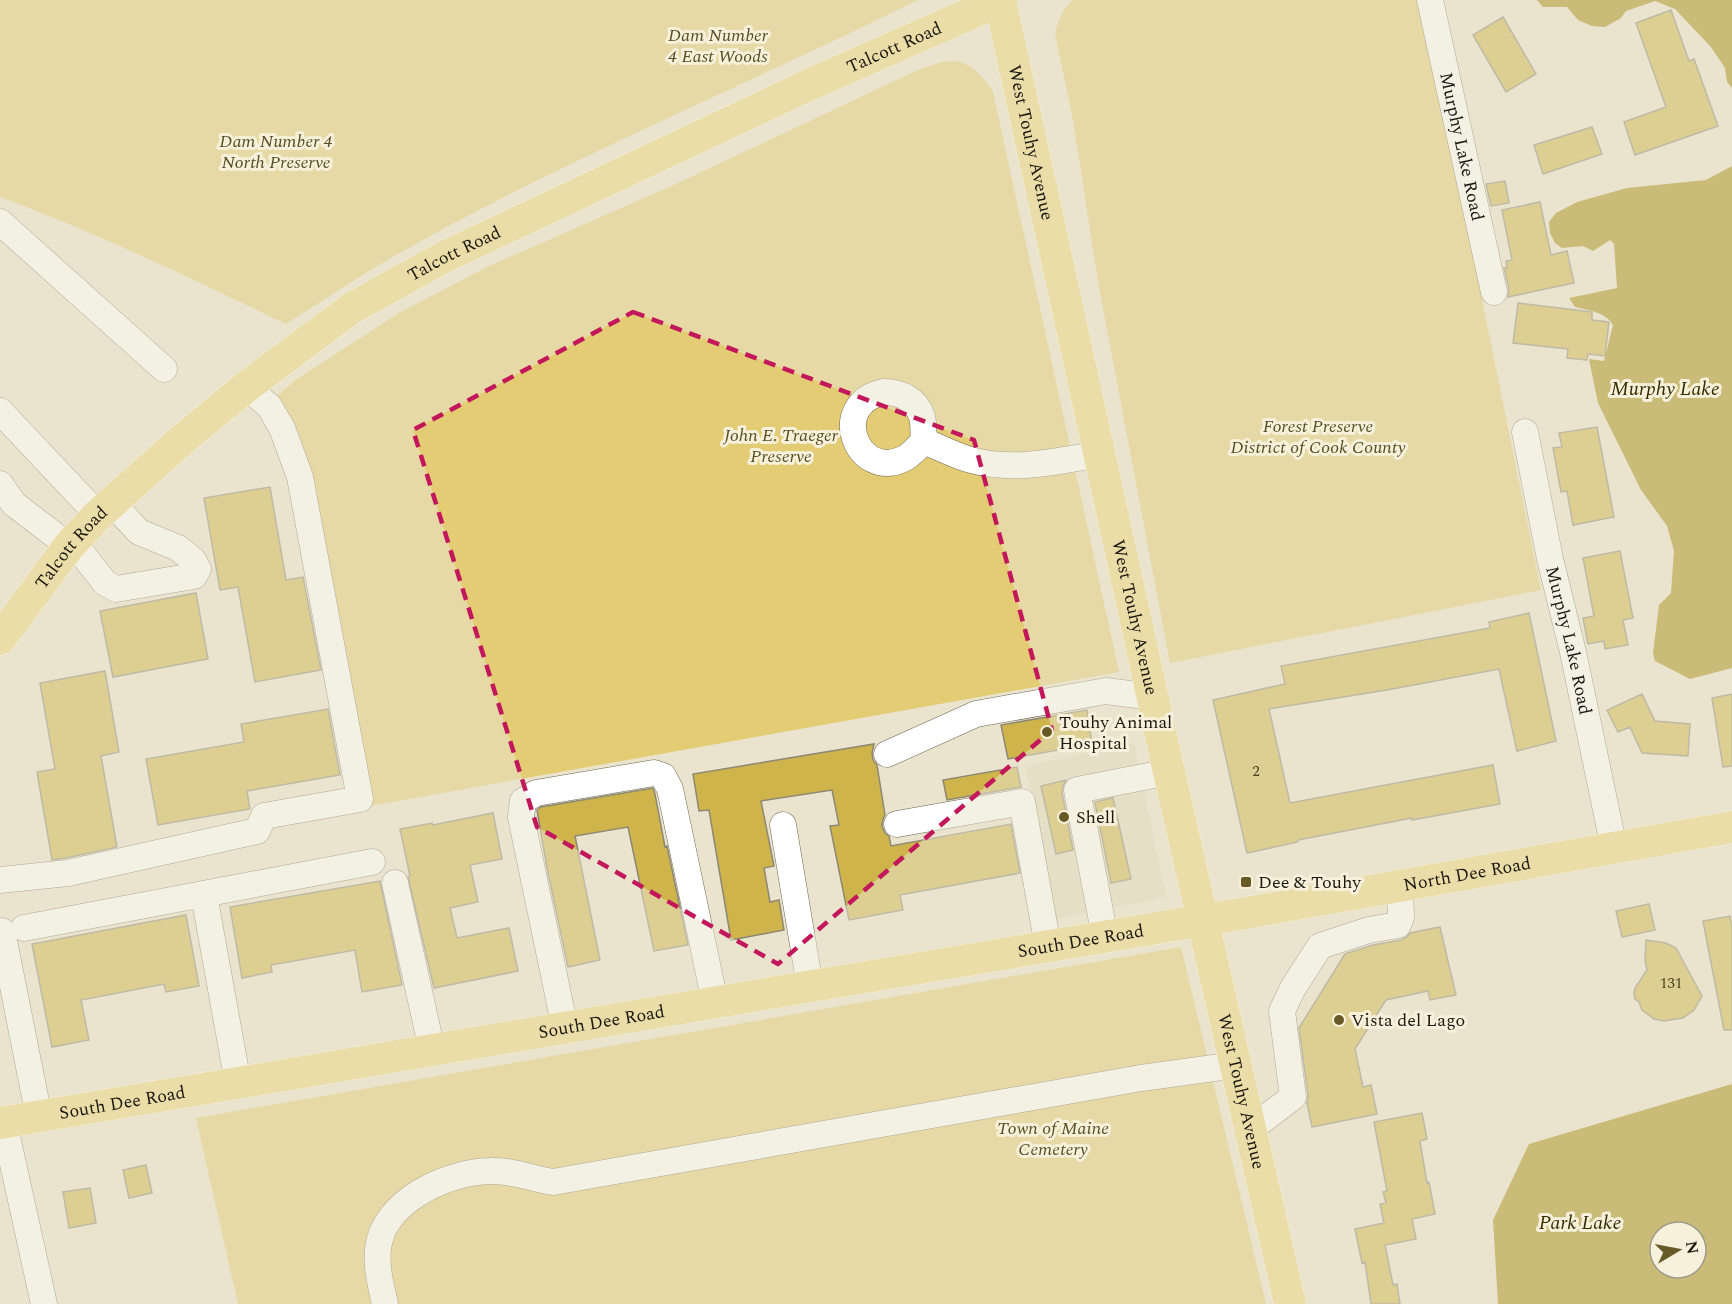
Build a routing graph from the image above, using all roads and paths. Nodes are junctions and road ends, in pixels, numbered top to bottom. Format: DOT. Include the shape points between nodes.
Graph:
graph roads {
  1 [pos="1000,0"];
  2 [pos="1430,0"];
  3 [pos="0,222"];
  4 [pos="1494,292"];
  5 [pos="164,369"];
  6 [pos="246,387"];
  7 [pos="0,411"];
  8 [pos="1525,432"];
  9 [pos="924,441"];
  10 [pos="1100,454"];
  11 [pos="0,484"];
  12 [pos="105,509"];
  13 [pos="71,544"];
  14 [pos="0,639"];
  15 [pos="1153,697"];
  16 [pos="887,754"];
  17 [pos="1169,772"];
  18 [pos="897,824"];
  19 [pos="783,825"];
  20 [pos="1732,827"];
  21 [pos="1614,848"];
  22 [pos="372,862"];
  23 [pos="0,879"];
  24 [pos="395,883"];
  25 [pos="1400,886"];
  26 [pos="204,895"];
  27 [pos="1203,920"];
  28 [pos="1105,937"];
  29 [pos="1048,946"];
  30 [pos="810,986"];
  31 [pos="715,1002"];
  32 [pos="565,1028"];
  33 [pos="432,1050"];
  34 [pos="1236,1065"];
  35 [pos="238,1083"];
  36 [pos="39,1117"];
  37 [pos="2,1123"];
  38 [pos="1251,1129"];
  39 [pos="44,1304"];
  40 [pos="385,1304"];
  41 [pos="1290,1304"];
  1 -- 6 [label="main road, Talcott Road" via="813,83 444,257 352,308"];
  1 -- 10 [label="main road, West Touhy Avenue"];
  2 -- 4 [label="street, Murphy Lake Road"];
  3 -- 5 [label="street"];
  6 -- 12 [label="main road, Talcott Road"];
  6 -- 23 [label="street" via="269,406 282,428 300,477 360,799 264,816 257,831 246,834 68,873"];
  7 -- 12 [label="street"];
  8 -- 21 [label="street, Murphy Lake Road"];
  9 -- 10 [label="street" via="969,460 996,465 1030,466"];
  10 -- 15 [label="main road, West Touhy Avenue"];
  11 -- 13 [label="street" via="14,504"];
  12 -- 13 [label="main road, Talcott Road"];
  12 -- 13 [label="street" via="139,532 178,548 194,560 198,570 194,576 116,589 105,583"];
  13 -- 14 [label="main road, Talcott Road"];
  15 -- 16 [label="street" via="1106,691 976,714"];
  15 -- 17 [label="main road, West Touhy Avenue"];
  17 -- 27 [label="main road, West Touhy Avenue"];
  17 -- 28 [label="street" via="1077,790"];
  18 -- 29 [label="street" via="1022,802"];
  19 -- 30 [label="street"];
  20 -- 21 [label="main road, North Dee Road"];
  21 -- 25 [label="main road, North Dee Road"];
  22 -- 26 [label="street"];
  24 -- 33 [label="street"];
  25 -- 27 [label="main road, North Dee Road"];
  25 -- 38 [label="street" via="1398,925 1320,946 1293,988 1282,1011 1293,1097"];
  26 -- 35 [label="street"];
  26 -- 36 [label="street" via="13,929"];
  27 -- 28 [label="main road, South Dee Road"];
  27 -- 34 [label="main road, West Touhy Avenue"];
  28 -- 29 [label="main road, South Dee Road"];
  29 -- 30 [label="main road, South Dee Road"];
  30 -- 31 [label="main road, South Dee Road"];
  31 -- 32 [label="main road, South Dee Road"];
  31 -- 32 [label="street" via="670,789 663,776 654,773 536,793 523,801 521,817"];
  32 -- 33 [label="main road, South Dee Road"];
  33 -- 35 [label="main road, South Dee Road"];
  34 -- 38 [label="main road, West Touhy Avenue"];
  34 -- 40 [label="street" via="1129,1080 553,1182 493,1171 449,1178 424,1189 403,1205 382,1232 377,1265"];
  35 -- 36 [label="main road, South Dee Road"];
  36 -- 37 [label="main road, South Dee Road"];
  37 -- 39 [label="street"];
  38 -- 41 [label="main road, West Touhy Avenue"];
}
